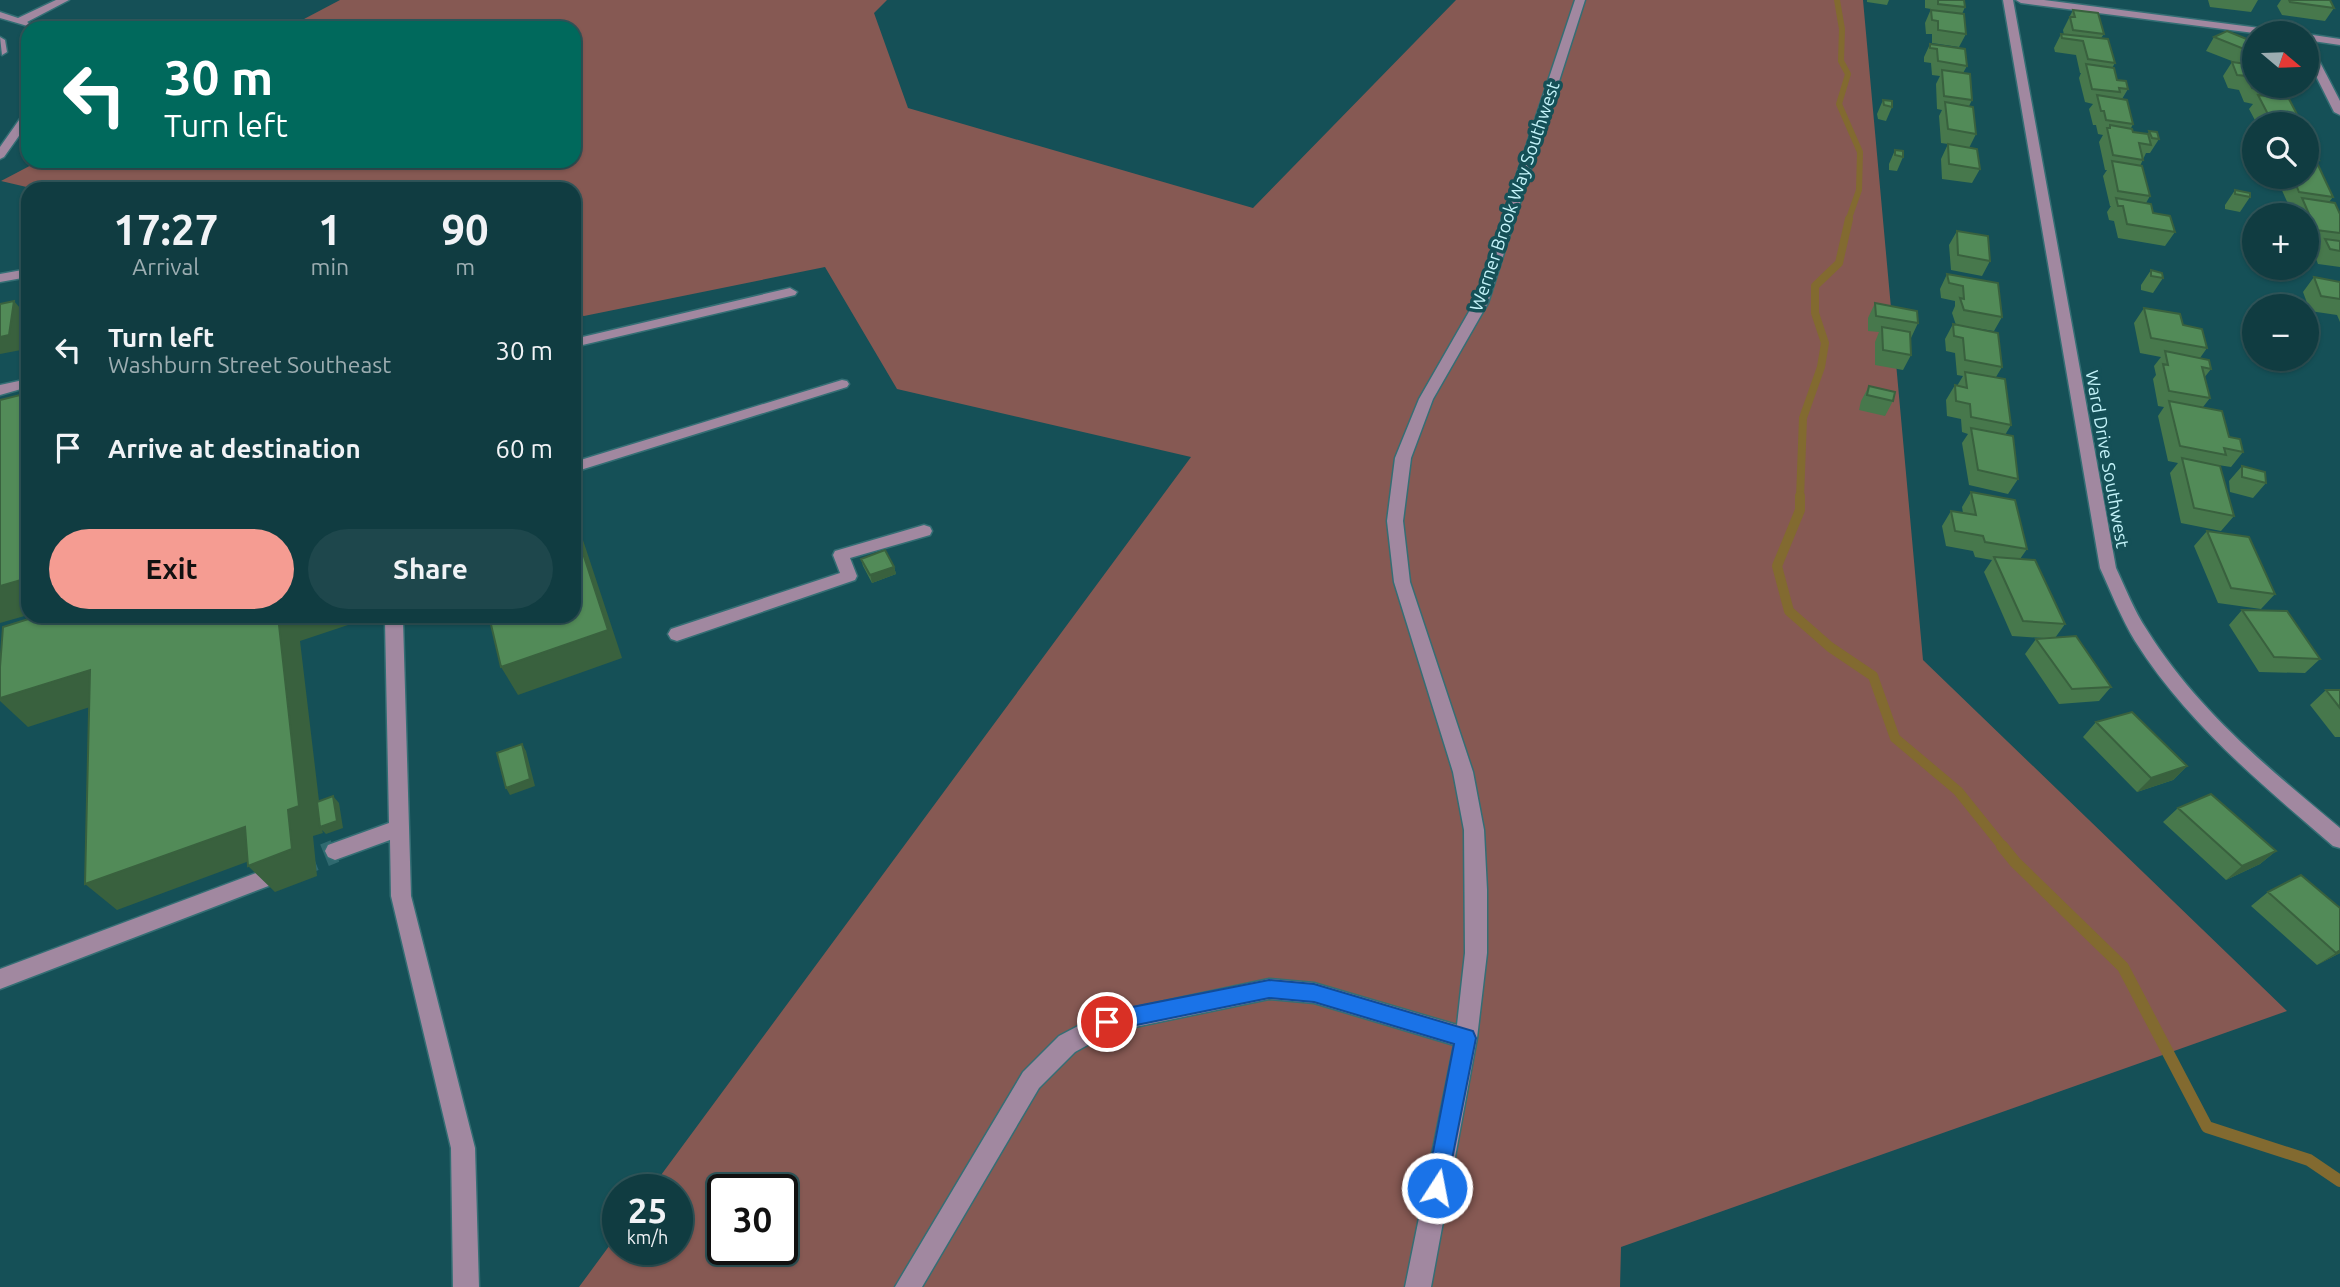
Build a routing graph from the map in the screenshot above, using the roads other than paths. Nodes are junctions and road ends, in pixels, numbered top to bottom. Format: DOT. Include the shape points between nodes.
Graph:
graph roads {
  1 [pos="64,0"];
  2 [pos="1580,0"];
  3 [pos="2008,0"];
  4 [pos="2021,0"];
  5 [pos="0,15"];
  6 [pos="18,22"];
  7 [pos="21,23"];
  8 [pos="2242,29"];
  9 [pos="2319,39"];
  10 [pos="0,40"];
  11 [pos="2340,42"];
  12 [pos="2,52"];
  13 [pos="2319,71"];
  14 [pos="2340,112"];
  15 [pos="21,125"];
  16 [pos="0,155"];
  17 [pos="21,274"];
  18 [pos="0,278"];
  19 [pos="790,292"];
  20 [pos="581,342"];
  21 [pos="842,384"];
  22 [pos="21,385"];
  23 [pos="0,390"];
  24 [pos="581,465"];
  25 [pos="925,531"];
  26 [pos="394,623"];
  27 [pos="677,634"];
  28 [pos="399,828"];
  29 [pos="2340,840"];
  30 [pos="335,851"];
  31 [pos="272,876"];
  32 [pos="0,979"];
  33 [pos="1465,1038"];
  34 [pos="466,1287"];
  35 [pos="908,1287"];
  36 [pos="1418,1287"];
  1 -- 6 [label="street"];
  2 -- 33 [label="street, Werner Brook Way Southwest" via="1481,303 1426,399 1403,458 1395,521 1402,582 1463,772 1474,830 1476,953"];
  3 -- 29 [label="street, Ward Drive Southwest" via="2108,568 2141,636 2193,705 2258,771"];
  4 -- 8 [label="street"];
  5 -- 6 [label="street"];
  6 -- 7 [label="street"];
  9 -- 11 [label="street"];
  10 -- 12 [label="street"];
  13 -- 14 [label="street"];
  15 -- 16 [label="street"];
  17 -- 18 [label="street"];
  19 -- 20 [label="street"];
  21 -- 24 [label="street"];
  22 -- 23 [label="street"];
  25 -- 27 [label="street" via="841,555 849,576"];
  26 -- 28 [label="street"];
  28 -- 30 [label="street"];
  28 -- 34 [label="street" via="401,896 463,1148"];
  31 -- 32 [label="street"];
  33 -- 35 [label="street" via="1314,993 1269,989 1107,1022 1067,1044 1031,1080"];
  33 -- 36 [label="street, Werner Brook Way Southwest"];
}
